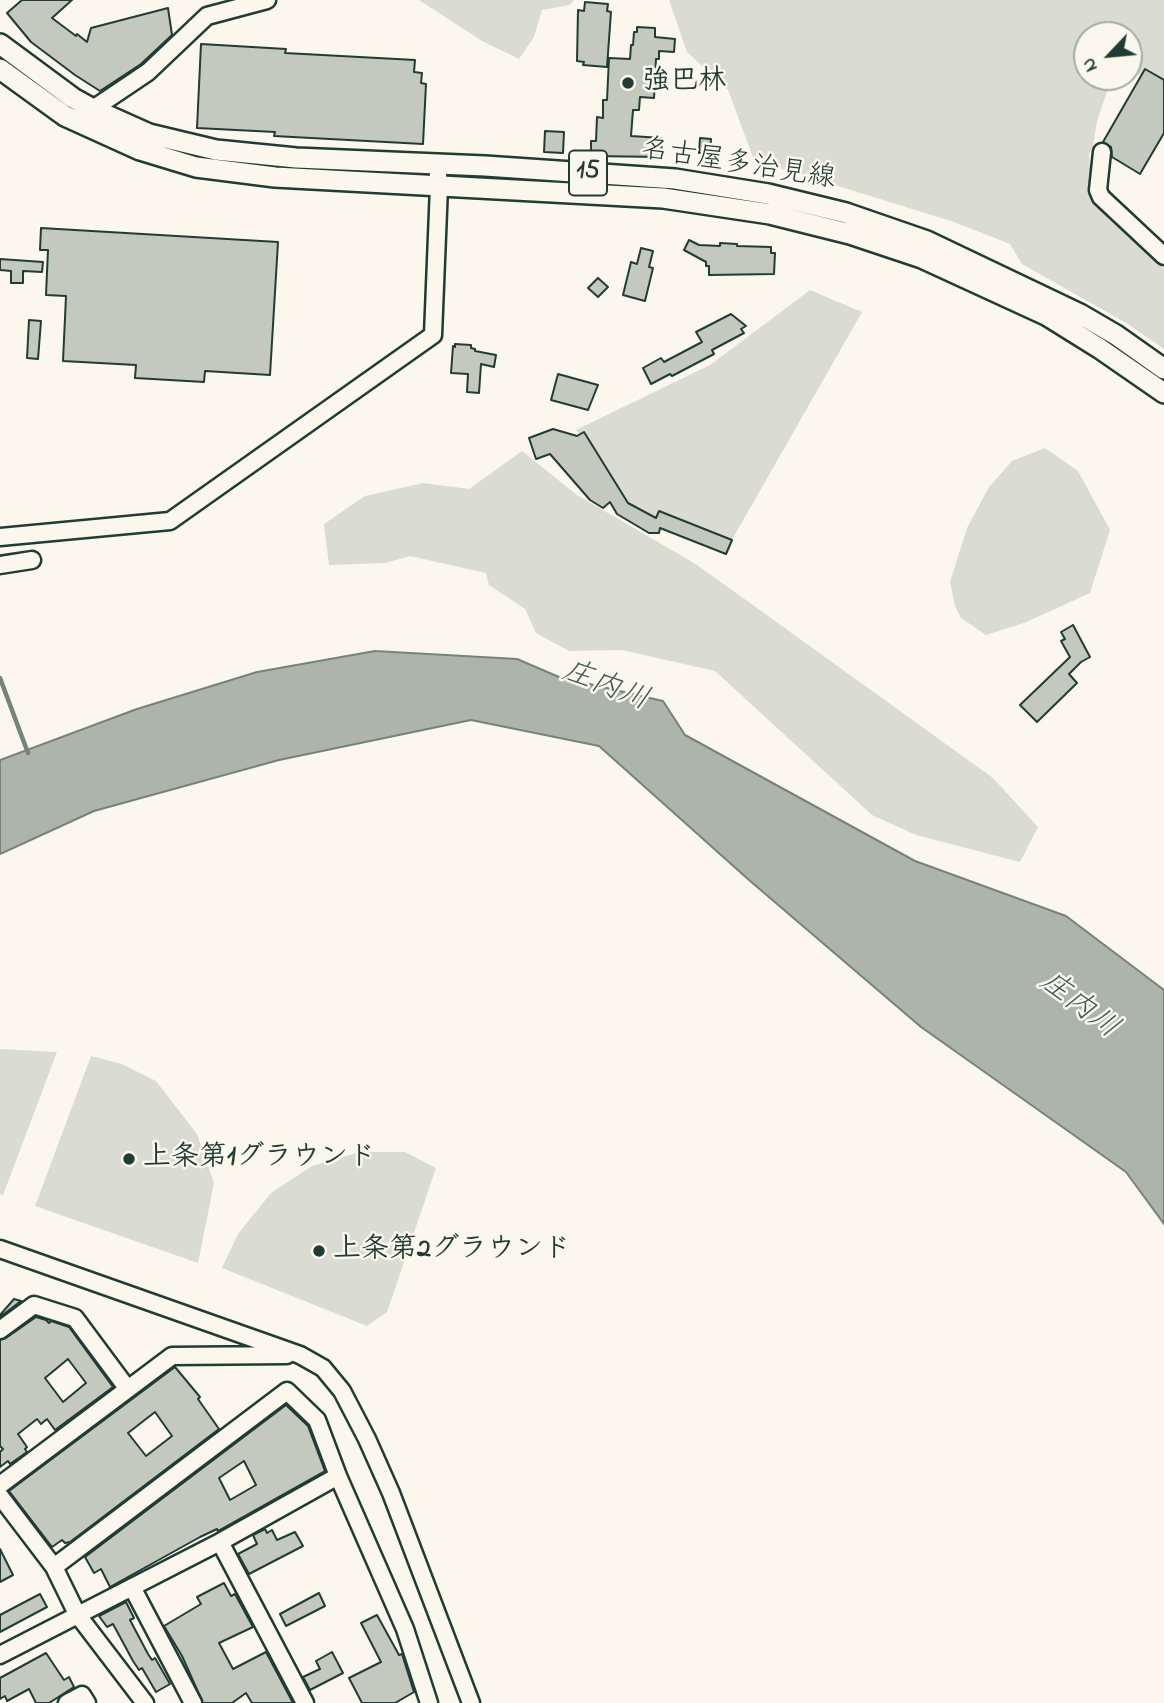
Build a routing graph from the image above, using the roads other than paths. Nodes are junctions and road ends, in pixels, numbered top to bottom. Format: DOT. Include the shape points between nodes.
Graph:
graph roads {
  1 [pos="267,0"];
  2 [pos="0,44"];
  3 [pos="0,69"];
  4 [pos="93,109"];
  5 [pos="1102,152"];
  6 [pos="437,164"];
  7 [pos="439,186"];
  8 [pos="1164,256"];
  9 [pos="1164,369"];
  10 [pos="1164,393"];
  11 [pos="0,537"];
  12 [pos="32,560"];
  13 [pos="0,565"];
  14 [pos="0,1249"];
  15 [pos="0,1330"];
  16 [pos="300,1355"];
  17 [pos="127,1388"];
  18 [pos="338,1476"];
  19 [pos="0,1485"];
  20 [pos="0,1496"];
  21 [pos="220,1542"];
  22 [pos="54,1567"];
  23 [pos="132,1587"];
  24 [pos="77,1614"];
  25 [pos="0,1655"];
  26 [pos="67,1703"];
  27 [pos="87,1703"];
  28 [pos="145,1703"];
  29 [pos="193,1703"];
  30 [pos="305,1703"];
  31 [pos="429,1703"];
  32 [pos="471,1703"];
  1 -- 4 [label="street" via="207,16 148,72"];
  2 -- 4 [label="main road, 名古屋多治見線 / 15"];
  3 -- 7 [label="main road, 名古屋多治見線 / 15" via="65,116 140,150 196,167 275,177"];
  4 -- 6 [label="main road, 名古屋多治見線 / 15" via="149,134 216,150"];
  5 -- 8 [label="street" via="1101,197"];
  6 -- 7 [label="street"];
  6 -- 9 [label="main road, 名古屋多治見線 / 15" via="675,179 846,213 927,241 1080,314"];
  7 -- 10 [label="main road, 名古屋多治見線 / 15" via="663,198 770,214 850,234 922,258 1046,315"];
  7 -- 11 [label="street" via="433,335 170,521"];
  12 -- 13 [label="street"];
  14 -- 16 [label="street"];
  15 -- 17 [label="street" via="34,1305 75,1318"];
  16 -- 17 [label="street" via="172,1356"];
  16 -- 32 [label="street" via="331,1376 367,1439"];
  17 -- 19 [label="street"];
  18 -- 21 [label="street"];
  18 -- 22 [label="street" via="317,1420 287,1391"];
  18 -- 31 [label="street" via="405,1629"];
  20 -- 22 [label="street"];
  21 -- 23 [label="street"];
  21 -- 30 [label="street"];
  22 -- 24 [label="street"];
  23 -- 24 [label="street"];
  23 -- 29 [label="street"];
  24 -- 25 [label="street"];
  24 -- 28 [label="street"];
  26 -- 27 [label="street" via="82,1695"];
}
